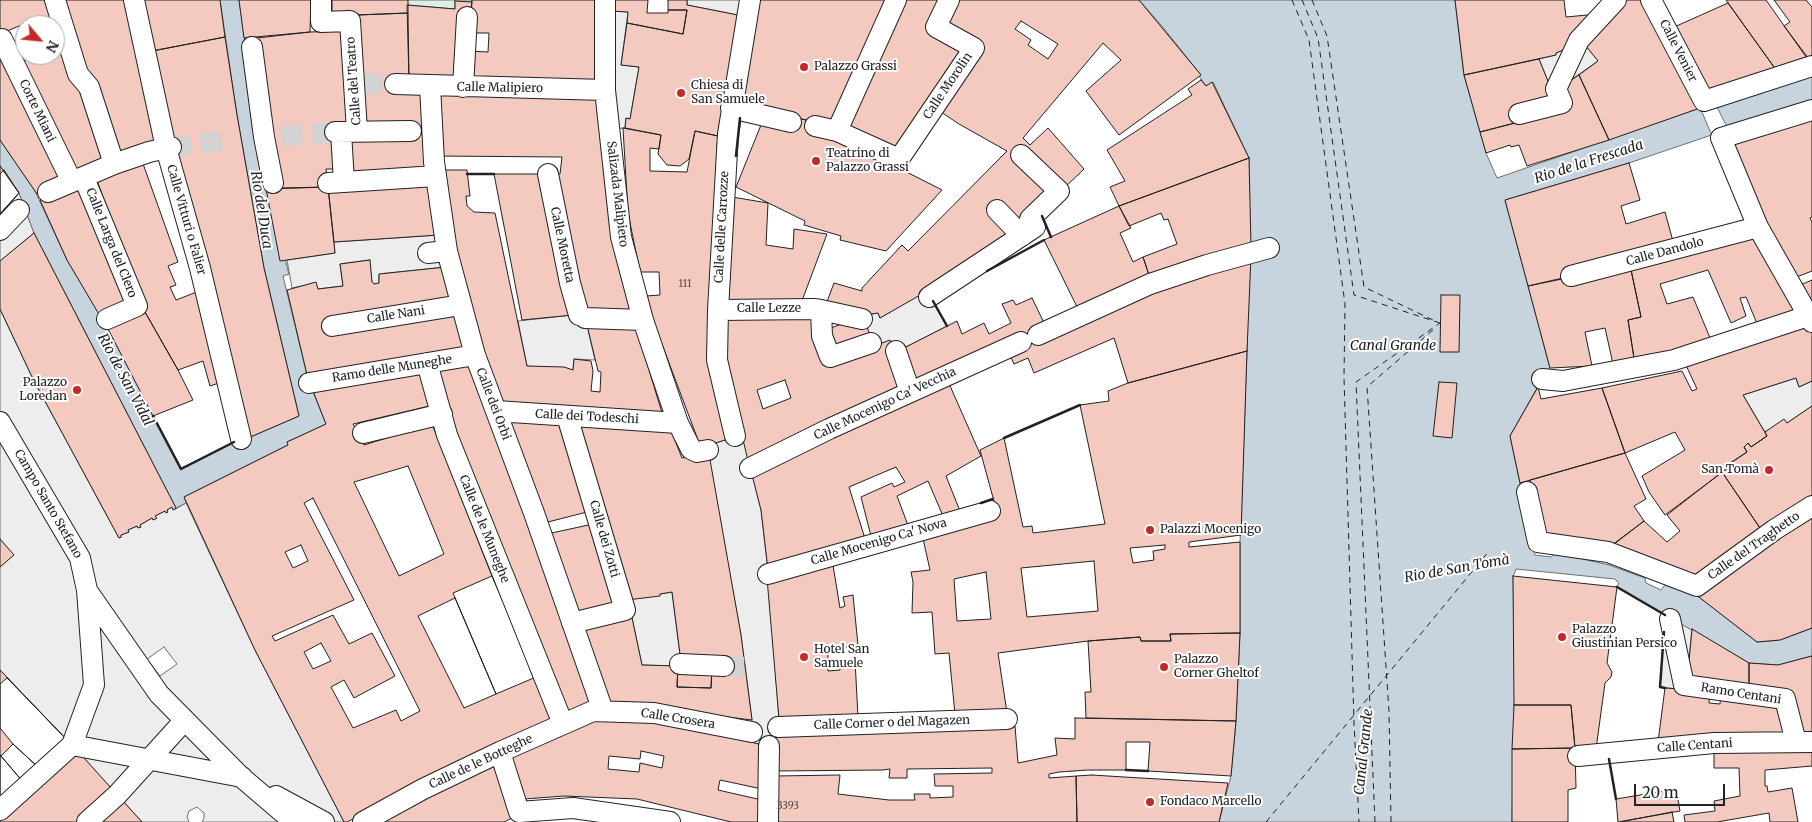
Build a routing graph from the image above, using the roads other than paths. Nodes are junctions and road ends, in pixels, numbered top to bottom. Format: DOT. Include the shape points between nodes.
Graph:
graph roads {
  1 [pos="54,0"];
  2 [pos="134,0"];
  3 [pos="321,0"];
  4 [pos="605,0"];
  5 [pos="896,0"];
  6 [pos="949,0"];
  7 [pos="1616,0"];
  8 [pos="1651,0"];
  9 [pos="749,8"];
  10 [pos="467,17"];
  11 [pos="2,39"];
  12 [pos="252,47"];
  13 [pos="1812,66"];
  14 [pos="395,84"];
  15 [pos="430,86"];
  16 [pos="463,87"];
  17 [pos="604,90"];
  18 [pos="731,108"];
  19 [pos="1812,110"];
  20 [pos="1519,114"];
  21 [pos="791,122"];
  22 [pos="814,126"];
  23 [pos="411,130"];
  24 [pos="837,131"];
  25 [pos="344,132"];
  26 [pos="169,147"];
  27 [pos="1021,155"];
  28 [pos="114,164"];
  29 [pos="548,174"];
  30 [pos="436,176"];
  31 [pos="78,180"];
  32 [pos="273,183"];
  33 [pos="48,192"];
  34 [pos="19,210"];
  35 [pos="997,210"];
  36 [pos="1758,228"];
  37 [pos="0,230"];
  38 [pos="1022,236"];
  39 [pos="1269,248"];
  40 [pos="1572,276"];
  41 [pos="929,296"];
  42 [pos="461,305"];
  43 [pos="718,310"];
  44 [pos="821,310"];
  45 [pos="862,318"];
  46 [pos="107,319"];
  47 [pos="1810,319"];
  48 [pos="644,320"];
  49 [pos="332,326"];
  50 [pos="871,343"];
  51 [pos="896,352"];
  52 [pos="475,355"];
  53 [pos="427,363"];
  54 [pos="1542,379"];
  55 [pos="309,383"];
  56 [pos="910,392"];
  57 [pos="496,411"];
  58 [pos="442,414"];
  59 [pos="567,416"];
  60 [pos="0,422"];
  61 [pos="678,423"];
  62 [pos="363,433"];
  63 [pos="735,436"];
  64 [pos="241,439"];
  65 [pos="708,450"];
  66 [pos="750,468"];
  67 [pos="1528,492"];
  68 [pos="1812,506"];
  69 [pos="990,511"];
  70 [pos="768,574"];
  71 [pos="87,590"];
  72 [pos="1670,619"];
  73 [pos="572,623"];
  74 [pos="680,664"];
  75 [pos="724,666"];
  76 [pos="603,712"];
  77 [pos="1007,719"];
  78 [pos="184,721"];
  79 [pos="562,722"];
  80 [pos="778,726"];
  81 [pos="752,732"];
  82 [pos="1804,742"];
  83 [pos="72,745"];
  84 [pos="769,746"];
  85 [pos="500,752"];
  86 [pos="1578,756"];
  87 [pos="149,760"];
  88 [pos="240,776"];
  89 [pos="0,809"];
  90 [pos="517,817"];
  91 [pos="87,822"];
  92 [pos="294,822"];
  93 [pos="324,822"];
  94 [pos="363,822"];
  95 [pos="670,822"];
  96 [pos="768,822"];
  1 -- 28 [label="street" via="78,74 89,87"];
  2 -- 26 [label="street, Calle Vitturi o Falier"];
  3 -- 25 [label="street, Calle del Teatro" via="321,22 350,22 357,83"];
  4 -- 17 [label="street, Salizada Malipiero"];
  5 -- 24 [label="street"];
  6 -- 24 [label="street, Calle Morolin" via="936,27 974,48 900,159"];
  7 -- 20 [label="street" via="1579,40 1556,89 1562,103"];
  8 -- 13 [label="street, Calle Venier" via="1704,101"];
  9 -- 18 [label="street, Calle delle Carrozze"];
  10 -- 16 [label="street"];
  11 -- 31 [label="street, Corte Miani"];
  12 -- 32 [label="street"];
  14 -- 15 [label="street, Calle Malipiero"];
  15 -- 16 [label="street, Calle Malipiero"];
  15 -- 30 [label="street, Calle dei Orbi"];
  16 -- 17 [label="street, Calle Malipiero"];
  17 -- 48 [label="street, Salizada Malipiero" via="621,237"];
  18 -- 21 [label="street"];
  18 -- 43 [label="street, Calle delle Carrozze"];
  19 -- 36 [label="street" via="1720,138"];
  22 -- 24 [label="street"];
  23 -- 25 [label="street"];
  25 -- 30 [label="street, Calle del Teatro" via="338,179"];
  26 -- 28 [label="street"];
  26 -- 64 [label="street, Calle Vitturi o Falier"];
  27 -- 38 [label="street" via="1059,191 1030,220 1035,227"];
  28 -- 31 [label="street"];
  29 -- 48 [label="street, Calle Moretta" via="568,273 582,317"];
  30 -- 42 [label="street, Calle dei Orbi" via="437,252"];
  31 -- 33 [label="street"];
  31 -- 46 [label="street, Calle Larga del Clero" via="136,306"];
  34 -- 37 [label="street"];
  35 -- 38 [label="street"];
  36 -- 40 [label="street, Calle Dandolo"];
  36 -- 47 [label="street"];
  38 -- 41 [label="street"];
  39 -- 56 [label="street, Calle Mocenigo Ca' Vecchia" via="1150,284"];
  42 -- 49 [label="street, Calle Nani"];
  42 -- 52 [label="street, Calle dei Orbi"];
  43 -- 44 [label="street, Calle Lezze"];
  43 -- 63 [label="street, Calle delle Carrozze" via="717,360"];
  44 -- 45 [label="street, Calle Lezze"];
  44 -- 50 [label="street" via="822,336 830,357"];
  47 -- 54 [label="street" via="1674,360 1564,381"];
  48 -- 61 [label="street, Salizada Malipiero"];
  51 -- 56 [label="street"];
  52 -- 53 [label="street, Ramo delle Muneghe"];
  52 -- 57 [label="street, Calle dei Orbi"];
  53 -- 55 [label="street, Ramo delle Muneghe"];
  53 -- 58 [label="street, Calle de le Muneghe"];
  56 -- 66 [label="street, Calle Mocenigo Ca' Vecchia"];
  57 -- 59 [label="street, Calle dei Todeschi"];
  57 -- 73 [label="street, Calle dei Orbi"];
  58 -- 62 [label="street"];
  58 -- 79 [label="street, Calle de le Muneghe" via="459,466"];
  59 -- 61 [label="street, Calle dei Todeschi"];
  59 -- 73 [label="street, Calle dei Zotti" via="625,610"];
  60 -- 71 [label="street, Campo Santo Stefano" via="80,558"];
  61 -- 65 [label="street, Salizada Malipiero" via="691,449 697,452"];
  67 -- 68 [label="street, Calle del Traghetto" via="1538,542 1608,552 1697,586"];
  69 -- 70 [label="street, Calle Mocenigo Ca' Nova"];
  71 -- 78 [label="street, Campo Santo Stefano" via="160,694"];
  71 -- 83 [label="street, Campo Santo Stefano" via="94,685"];
  72 -- 82 [label="street, Ramo Centani" via="1684,685 1785,699"];
  73 -- 76 [label="street, Calle dei Orbi"];
  74 -- 75 [label="street"];
  76 -- 79 [label="street, Calle de le Botteghe" via="593,711"];
  76 -- 81 [label="street, Calle Crosera" via="654,713"];
  77 -- 80 [label="street, Calle Corner o del Magazen"];
  78 -- 87 [label="street"];
  78 -- 88 [label="street, Campo Santo Stefano"];
  79 -- 85 [label="street, Calle de le Botteghe"];
  82 -- 86 [label="street, Calle Centani" via="1714,743"];
  83 -- 87 [label="street, Campo Santo Stefano"];
  83 -- 89 [label="street"];
  84 -- 96 [label="street"];
  85 -- 90 [label="street"];
  85 -- 94 [label="street, Calle de le Botteghe"];
  87 -- 88 [label="street, Campo Santo Stefano"];
  87 -- 91 [label="street" via="118,795"];
  88 -- 92 [label="street, Campo Santo Stefano"];
  88 -- 93 [label="street, Campo Santo Stefano"];
  90 -- 95 [label="street" via="572,808"];
}
